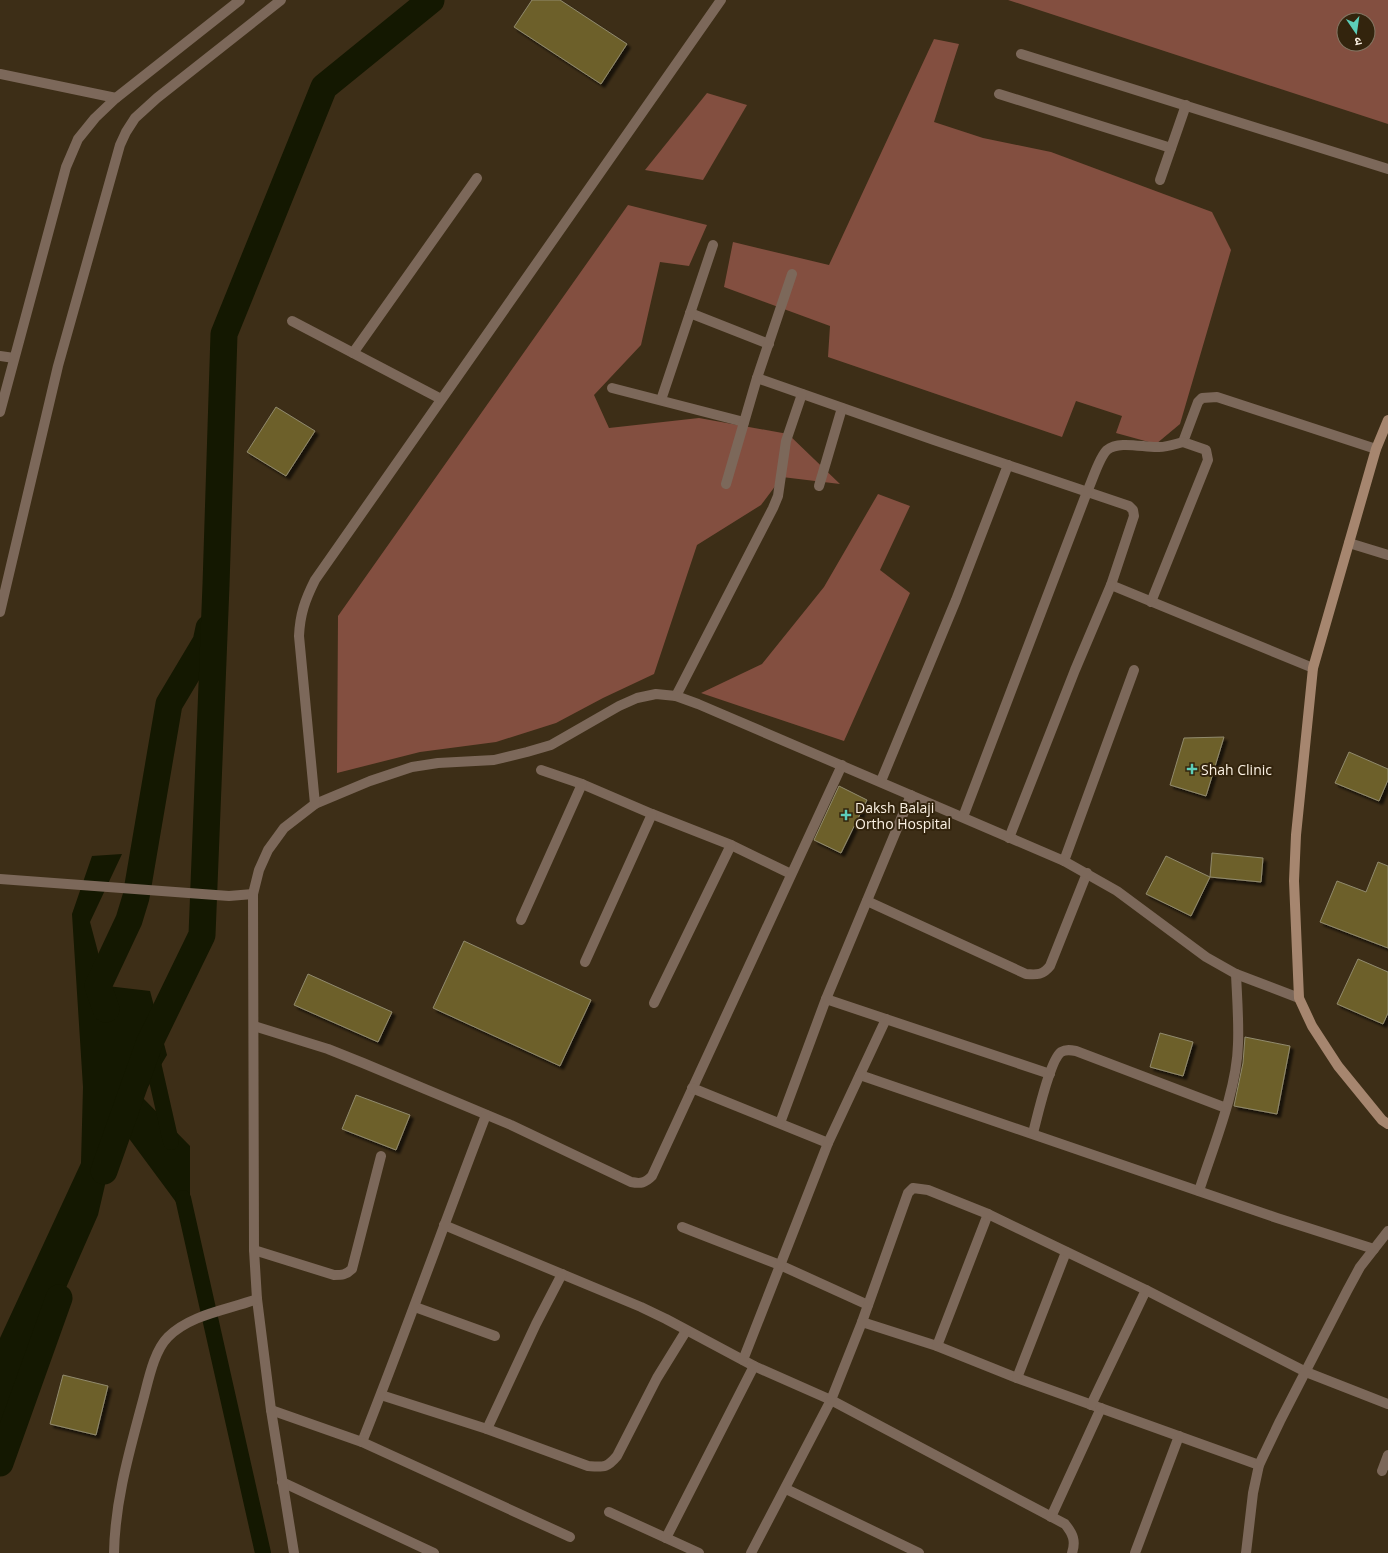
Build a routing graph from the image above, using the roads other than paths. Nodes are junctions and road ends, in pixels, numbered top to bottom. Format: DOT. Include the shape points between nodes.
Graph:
graph roads {
  1 [pos="240,0"];
  2 [pos="281,0"];
  3 [pos="721,0"];
  4 [pos="1021,54"];
  5 [pos="0,74"];
  6 [pos="999,94"];
  7 [pos="116,98"];
  8 [pos="1186,105"];
  9 [pos="1171,148"];
  10 [pos="1388,169"];
  11 [pos="477,178"];
  12 [pos="1160,180"];
  13 [pos="713,246"];
  14 [pos="792,274"];
  15 [pos="690,312"];
  16 [pos="292,321"];
  17 [pos="769,344"];
  18 [pos="353,353"];
  19 [pos="0,356"];
  20 [pos="14,358"];
  21 [pos="757,378"];
  22 [pos="612,388"];
  23 [pos="802,394"];
  24 [pos="441,399"];
  25 [pos="661,400"];
  26 [pos="842,408"];
  27 [pos="0,412"];
  28 [pos="744,422"];
  29 [pos="1387,427"];
  30 [pos="1183,442"];
  31 [pos="1376,449"];
  32 [pos="1008,465"];
  33 [pos="726,484"];
  34 [pos="819,486"];
  35 [pos="1087,492"];
  36 [pos="1348,543"];
  37 [pos="1388,555"];
  38 [pos="1111,586"];
  39 [pos="1151,602"];
  40 [pos="0,612"];
  41 [pos="1313,668"];
  42 [pos="1134,670"];
  43 [pos="676,696"];
  44 [pos="842,765"];
  45 [pos="541,770"];
  46 [pos="881,781"];
  47 [pos="582,784"];
  48 [pos="911,795"];
  49 [pos="315,804"];
  50 [pos="652,814"];
  51 [pos="963,817"];
  52 [pos="1009,838"];
  53 [pos="731,844"];
  54 [pos="1064,861"];
  55 [pos="1087,873"];
  56 [pos="791,874"];
  57 [pos="0,879"];
  58 [pos="253,894"];
  59 [pos="867,901"];
  60 [pos="521,920"];
  61 [pos="585,962"];
  62 [pos="1236,974"];
  63 [pos="1299,998"];
  64 [pos="826,999"];
  65 [pos="654,1002"];
  66 [pos="886,1019"];
  67 [pos="254,1026"];
  68 [pos="1050,1074"];
  69 [pos="860,1075"];
  70 [pos="692,1088"];
  71 [pos="1226,1108"];
  72 [pos="486,1115"];
  73 [pos="780,1123"];
  74 [pos="1388,1124"];
  75 [pos="1032,1134"];
  76 [pos="828,1143"];
  77 [pos="381,1156"];
  78 [pos="1199,1191"];
  79 [pos="988,1214"];
  80 [pos="444,1225"];
  81 [pos="682,1227"];
  82 [pos="1388,1231"];
  83 [pos="1374,1249"];
  84 [pos="254,1250"];
  85 [pos="1066,1252"];
  86 [pos="780,1266"];
  87 [pos="562,1274"];
  88 [pos="1146,1290"];
  89 [pos="257,1299"];
  90 [pos="868,1305"];
  91 [pos="415,1307"];
  92 [pos="862,1322"];
  93 [pos="686,1331"];
  94 [pos="495,1336"];
  95 [pos="937,1346"];
  96 [pos="743,1360"];
  97 [pos="754,1366"];
  98 [pos="1306,1372"];
  99 [pos="1017,1378"];
  100 [pos="381,1395"];
  101 [pos="831,1400"];
  102 [pos="1388,1404"];
  103 [pos="1091,1405"];
  104 [pos="1101,1408"];
  105 [pos="271,1410"];
  106 [pos="487,1429"];
  107 [pos="1179,1436"];
  108 [pos="362,1442"];
  109 [pos="1388,1455"];
  110 [pos="1260,1465"];
  111 [pos="1382,1471"];
  112 [pos="282,1482"];
  113 [pos="786,1489"];
  114 [pos="609,1512"];
  115 [pos="1051,1517"];
  116 [pos="570,1537"];
  117 [pos="666,1538"];
  118 [pos="114,1553"];
  119 [pos="294,1553"];
  120 [pos="434,1553"];
  121 [pos="700,1553"];
  122 [pos="751,1553"];
  123 [pos="919,1553"];
  124 [pos="1072,1553"];
  125 [pos="1135,1553"];
  126 [pos="1246,1553"];
  1 -- 7 [label="street"];
  2 -- 40 [label="street" via="157,98 135,118 120,145 58,366"];
  3 -- 24 [label="street"];
  4 -- 8 [label="street"];
  5 -- 7 [label="street"];
  6 -- 9 [label="street"];
  7 -- 20 [label="street" via="78,139 66,167"];
  8 -- 9 [label="street"];
  8 -- 10 [label="street"];
  9 -- 12 [label="street"];
  11 -- 18 [label="street"];
  13 -- 15 [label="street"];
  14 -- 17 [label="street"];
  15 -- 17 [label="street"];
  15 -- 25 [label="street"];
  16 -- 18 [label="street"];
  17 -- 21 [label="street"];
  18 -- 24 [label="street"];
  19 -- 20 [label="street"];
  20 -- 27 [label="street"];
  21 -- 23 [label="street"];
  21 -- 28 [label="street"];
  22 -- 25 [label="street"];
  23 -- 26 [label="street"];
  23 -- 43 [label="street" via="786,441 778,496 773,508"];
  24 -- 49 [label="street" via="315,580 306,598 300,618 300,636"];
  25 -- 28 [label="street"];
  26 -- 32 [label="street"];
  26 -- 34 [label="street"];
  28 -- 33 [label="street"];
  29 -- 31 [label="main road"];
  30 -- 31 [label="street" via="1198,402 1202,398 1217,397"];
  30 -- 35 [label="street" via="1168,447 1129,445 1108,450 1102,457"];
  30 -- 39 [label="street" via="1206,450 1208,460"];
  31 -- 36 [label="main road"];
  32 -- 35 [label="street"];
  32 -- 46 [label="street" via="956,600"];
  35 -- 38 [label="street" via="1129,506 1134,516"];
  35 -- 51 [label="street"];
  36 -- 37 [label="street"];
  36 -- 41 [label="main road"];
  38 -- 39 [label="street"];
  38 -- 52 [label="street"];
  39 -- 41 [label="street"];
  41 -- 63 [label="main road" via="1294,874"];
  42 -- 54 [label="street"];
  43 -- 44 [label="street"];
  43 -- 49 [label="street" via="656,694 637,698 552,745 494,760 412,767"];
  44 -- 46 [label="street"];
  44 -- 56 [label="street"];
  45 -- 47 [label="street"];
  46 -- 48 [label="street"];
  47 -- 50 [label="street"];
  47 -- 60 [label="street"];
  48 -- 51 [label="street"];
  48 -- 59 [label="street"];
  49 -- 58 [label="street" via="284,828 268,850 259,870"];
  50 -- 53 [label="street"];
  50 -- 61 [label="street"];
  51 -- 52 [label="street"];
  52 -- 54 [label="street"];
  53 -- 56 [label="street"];
  53 -- 65 [label="street"];
  54 -- 55 [label="street"];
  55 -- 59 [label="street" via="1050,966 1045,972 1036,975 1026,974"];
  55 -- 62 [label="street" via="1118,891 1206,956"];
  56 -- 70 [label="street"];
  57 -- 58 [label="street" via="229,896"];
  58 -- 67 [label="street"];
  59 -- 64 [label="street"];
  62 -- 63 [label="street"];
  62 -- 71 [label="street" via="1238,1045 1235,1072"];
  63 -- 74 [label="main road" via="1312,1026 1338,1066"];
  64 -- 66 [label="street"];
  64 -- 73 [label="street"];
  66 -- 68 [label="street"];
  66 -- 69 [label="street"];
  67 -- 72 [label="street" via="328,1049"];
  67 -- 84 [label="street"];
  68 -- 71 [label="street" via="1061,1053 1068,1049"];
  68 -- 75 [label="street"];
  69 -- 75 [label="street"];
  69 -- 76 [label="street"];
  70 -- 72 [label="street" via="652,1176 640,1184"];
  70 -- 73 [label="street"];
  71 -- 78 [label="street"];
  72 -- 80 [label="street"];
  73 -- 76 [label="street"];
  75 -- 78 [label="street"];
  76 -- 86 [label="street"];
  77 -- 84 [label="street" via="352,1269 348,1273 342,1276 334,1275"];
  78 -- 83 [label="street"];
  79 -- 85 [label="street"];
  79 -- 90 [label="street" via="928,1190 913,1188 908,1193"];
  79 -- 95 [label="street"];
  80 -- 87 [label="street"];
  80 -- 91 [label="street"];
  81 -- 86 [label="street"];
  82 -- 83 [label="street"];
  83 -- 98 [label="street" via="1360,1267"];
  84 -- 89 [label="street"];
  85 -- 88 [label="street"];
  85 -- 99 [label="street"];
  86 -- 90 [label="street"];
  86 -- 96 [label="street"];
  87 -- 93 [label="street" via="641,1307"];
  87 -- 106 [label="street"];
  88 -- 98 [label="street"];
  88 -- 103 [label="street"];
  89 -- 105 [label="street"];
  89 -- 118 [label="street" via="184,1325 167,1337 154,1359 119,1496"];
  90 -- 92 [label="street"];
  91 -- 94 [label="street"];
  91 -- 100 [label="street"];
  92 -- 95 [label="street"];
  92 -- 101 [label="street"];
  93 -- 96 [label="street"];
  93 -- 106 [label="street" via="657,1378 617,1456 609,1465 588,1466"];
  95 -- 99 [label="street"];
  96 -- 97 [label="street"];
  97 -- 101 [label="street"];
  97 -- 117 [label="street"];
  98 -- 102 [label="street"];
  98 -- 110 [label="street"];
  99 -- 103 [label="street"];
  100 -- 106 [label="street"];
  100 -- 108 [label="street"];
  101 -- 113 [label="street"];
  101 -- 115 [label="street"];
  103 -- 104 [label="street"];
  104 -- 107 [label="street"];
  104 -- 115 [label="street"];
  105 -- 108 [label="street"];
  105 -- 112 [label="street"];
  107 -- 110 [label="street"];
  107 -- 125 [label="street"];
  108 -- 116 [label="street"];
  109 -- 111 [label="street"];
  110 -- 126 [label="street" via="1253,1493"];
  112 -- 119 [label="street"];
  112 -- 120 [label="street"];
  113 -- 122 [label="street"];
  113 -- 123 [label="street"];
  114 -- 117 [label="street"];
  115 -- 124 [label="street" via="1065,1524 1072,1533"];
  117 -- 121 [label="street"];
}
